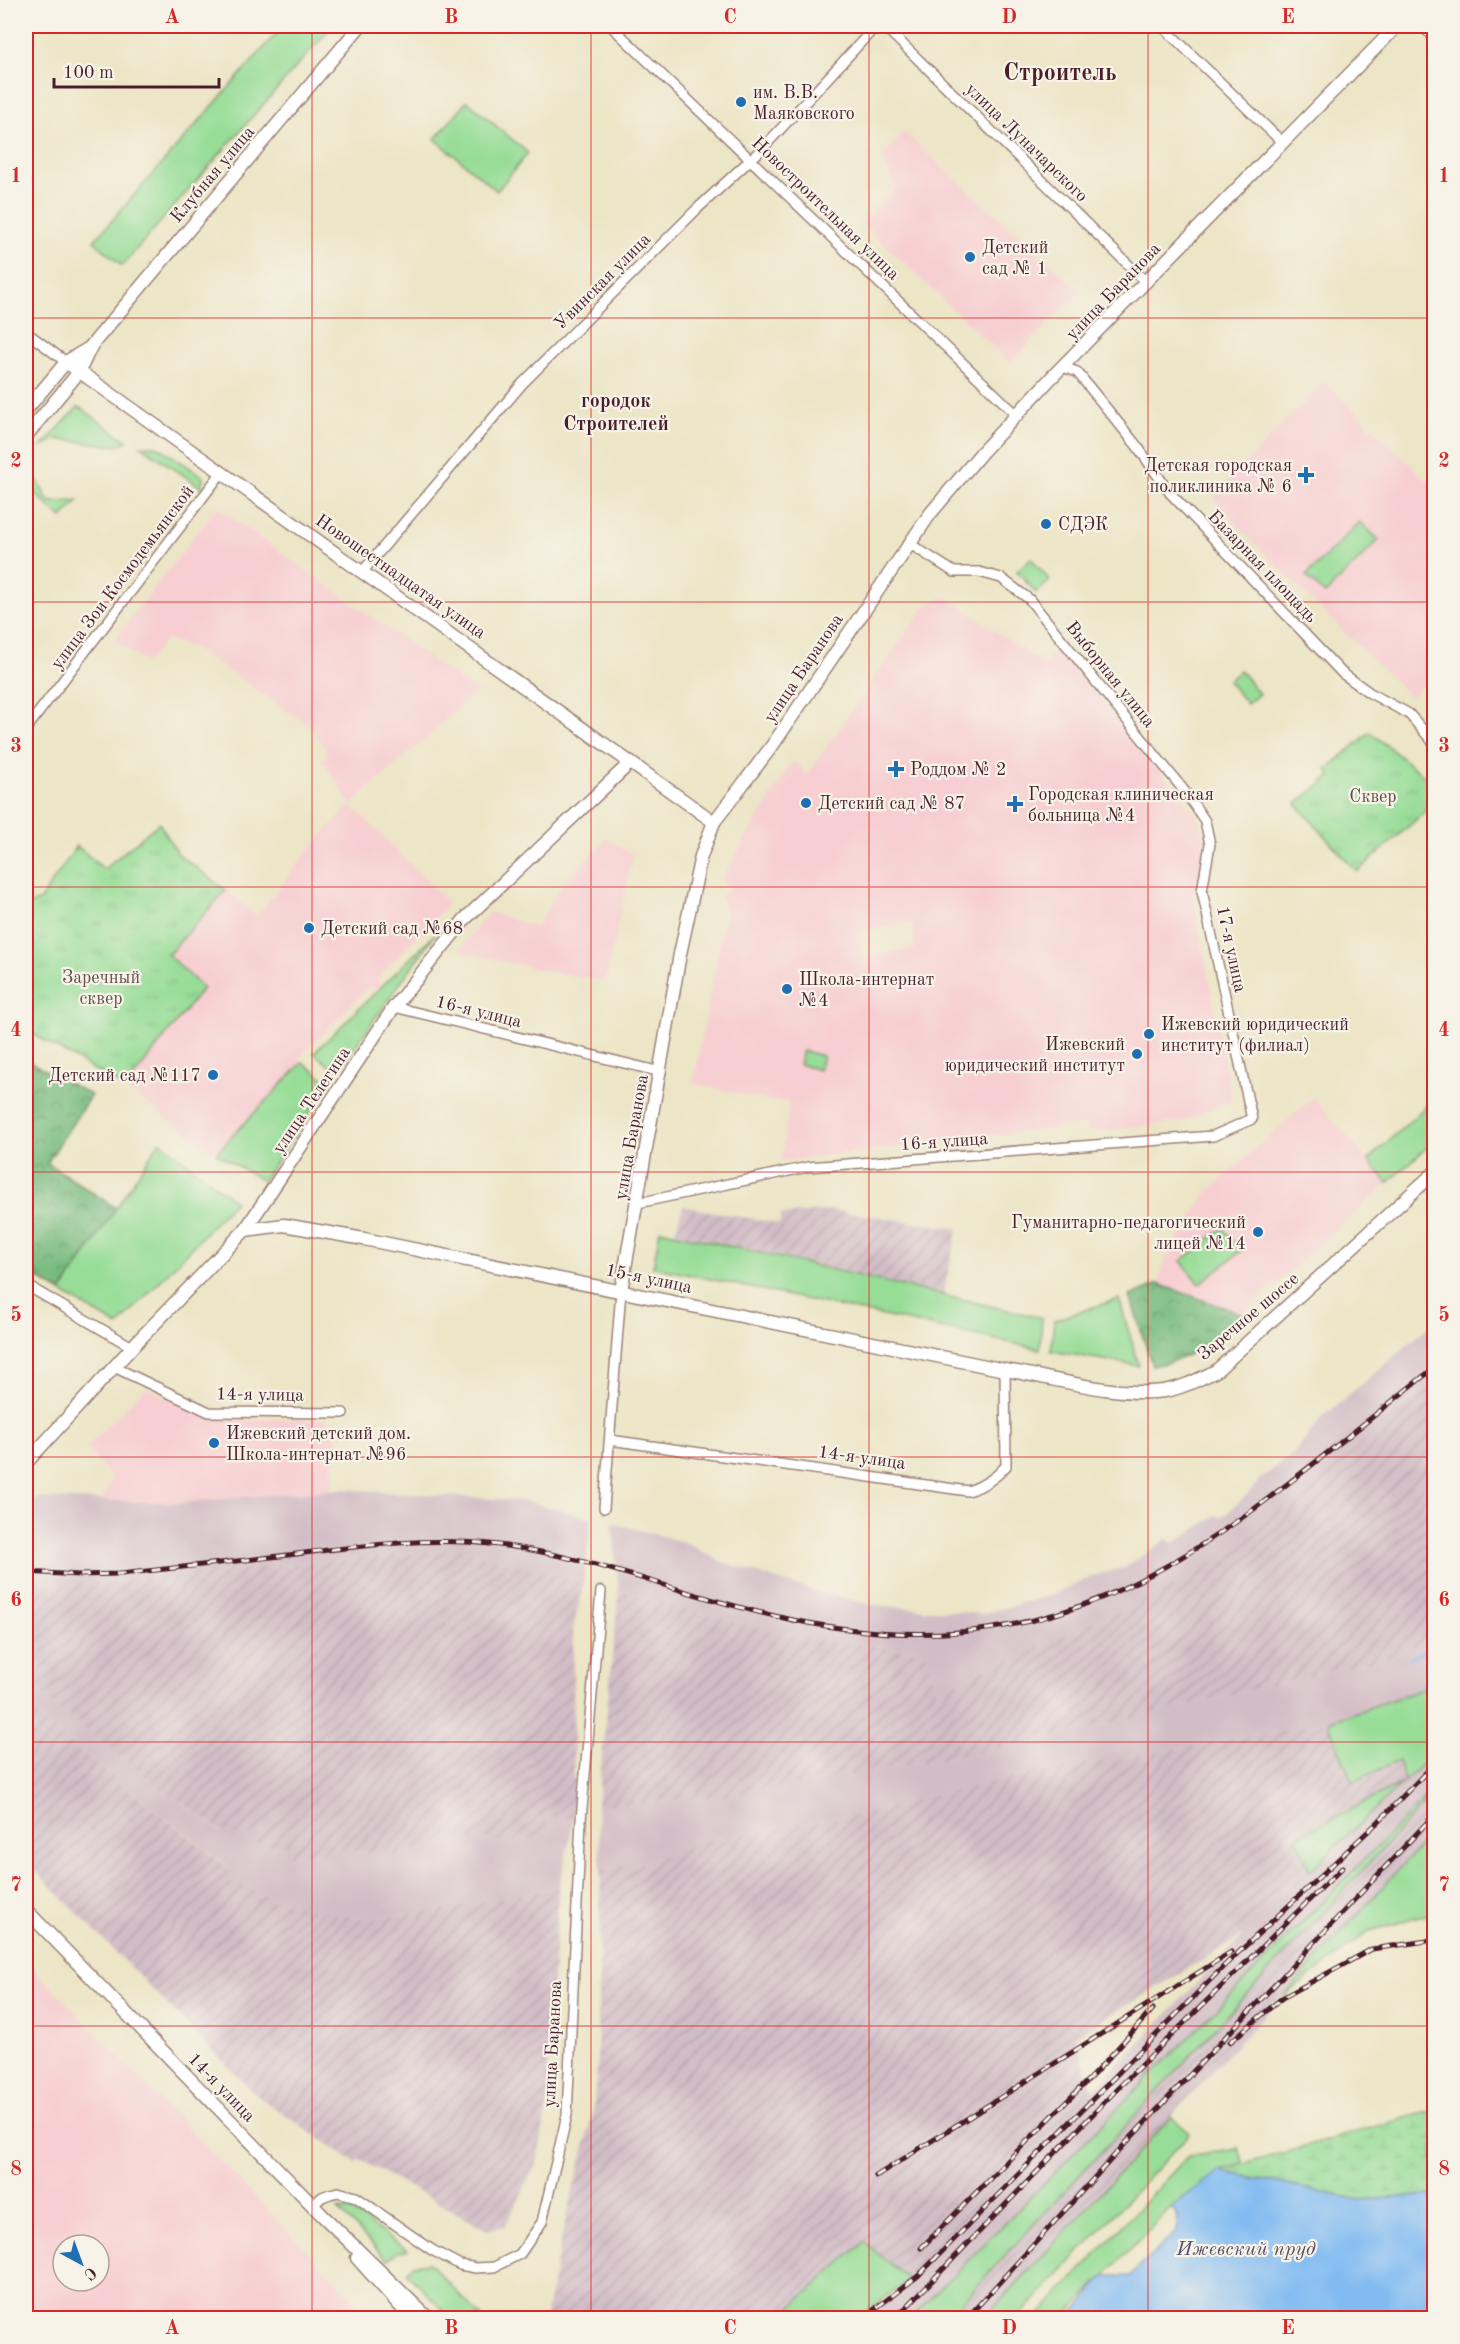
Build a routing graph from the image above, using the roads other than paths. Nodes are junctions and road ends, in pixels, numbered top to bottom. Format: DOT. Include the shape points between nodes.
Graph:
graph roads {
  1 [pos="360,26"];
  2 [pos="611,26"];
  3 [pos="876,26"];
  4 [pos="884,26"];
  5 [pos="1162,26"];
  6 [pos="1397,26"];
  7 [pos="1424,26"];
  8 [pos="1434,35"];
  9 [pos="1283,143"];
  10 [pos="751,159"];
  11 [pos="1146,282"];
  12 [pos="26,332"];
  13 [pos="91,346"];
  14 [pos="66,362"];
  15 [pos="1063,367"];
  16 [pos="79,372"];
  17 [pos="26,410"];
  18 [pos="1018,416"];
  19 [pos="26,436"];
  20 [pos="222,472"];
  21 [pos="910,544"];
  22 [pos="363,571"];
  23 [pos="26,729"];
  24 [pos="1434,743"];
  25 [pos="630,763"];
  26 [pos="714,822"];
  27 [pos="1202,891"];
  28 [pos="394,1008"];
  29 [pos="661,1072"];
  30 [pos="1252,1119"];
  31 [pos="1434,1173"];
  32 [pos="638,1203"];
  33 [pos="245,1230"];
  34 [pos="26,1285"];
  35 [pos="621,1291"];
  36 [pos="132,1347"];
  37 [pos="114,1367"];
  38 [pos="1005,1370"];
  39 [pos="1045,1376"];
  40 [pos="343,1413"];
  41 [pos="609,1440"];
  42 [pos="26,1463"];
  43 [pos="604,1508"];
  44 [pos="601,1591"];
  45 [pos="26,1910"];
  46 [pos="312,2206"];
  47 [pos="392,2290"];
  48 [pos="411,2319"];
  49 [pos="428,2319"];
  1 -- 13 [label="street, Клубная улица"];
  2 -- 10 [label="street, Новостроительная улица"];
  3 -- 10 [label="street, Увинская улица"];
  4 -- 11 [label="street, улица Луначарского"];
  5 -- 9 [label="street"];
  6 -- 9 [label="street, улица Баранова"];
  7 -- 8 [label="street"];
  9 -- 11 [label="street, улица Баранова"];
  10 -- 18 [label="street, Новостроительная улица"];
  10 -- 22 [label="street, Увинская улица" via="522,384"];
  11 -- 15 [label="street, улица Баранова"];
  12 -- 14 [label="street"];
  13 -- 14 [label="street, Клубная улица"];
  13 -- 16 [label="street, Клубная улица"];
  14 -- 16 [label="street, Новошестнадцатая улица"];
  14 -- 17 [label="street, Клубная улица"];
  15 -- 18 [label="street, улица Баранова"];
  15 -- 24 [label="street, Базарная площадь" via="1077,372 1170,493 1342,673 1409,714"];
  16 -- 19 [label="street, Клубная улица"];
  16 -- 20 [label="street, Новошестнадцатая улица"];
  18 -- 21 [label="street, улица Баранова" via="962,475"];
  20 -- 22 [label="street, Новошестнадцатая улица"];
  20 -- 23 [label="street, улица Зои Космодемьянской"];
  21 -- 26 [label="street, улица Баранова" via="772,747"];
  21 -- 27 [label="street, Выборная улица" via="954,572 979,572 1001,578 1029,599 1205,821 1210,844"];
  22 -- 25 [label="street, Новошестнадцатая улица"];
  25 -- 26 [label="street, Новошестнадцатая улица"];
  25 -- 28 [label="street, улица Телегина" via="465,919"];
  26 -- 29 [label="street, улица Баранова" via="701,856 680,954"];
  27 -- 30 [label="street, 17-я улица"];
  28 -- 29 [label="street, 16-я улица"];
  28 -- 33 [label="street, улица Телегина"];
  29 -- 32 [label="street, улица Баранова"];
  30 -- 32 [label="street, 16-я улица" via="1213,1136 808,1167"];
  31 -- 39 [label="street, Заречное шоссе" via="1216,1371 1165,1391 1108,1388"];
  32 -- 35 [label="street, улица Баранова"];
  33 -- 35 [label="street, 15-я улица" via="284,1226 436,1252"];
  33 -- 36 [label="street, улица Телегина"];
  34 -- 36 [label="street"];
  35 -- 38 [label="street, 15-я улица"];
  35 -- 41 [label="street, улица Баранова"];
  36 -- 37 [label="street, улица Телегина"];
  37 -- 40 [label="street, 14-я улица" via="209,1412"];
  37 -- 42 [label="street, улица Телегина"];
  38 -- 39 [label="street, 15-я улица"];
  38 -- 41 [label="street, 14-я улица" via="1006,1466 998,1476 968,1491"];
  41 -- 43 [label="street, улица Баранова"];
  44 -- 46 [label="street, улица Баранова" via="581,1820 567,2115 542,2222 520,2254 494,2267 476,2268 460,2265 432,2250 356,2197 338,2192 322,2197"];
  45 -- 46 [label="street, 14-я улица"];
  46 -- 47 [label="street, 14-я улица"];
  47 -- 48 [label="street"];
  47 -- 49 [label="street"];
}
